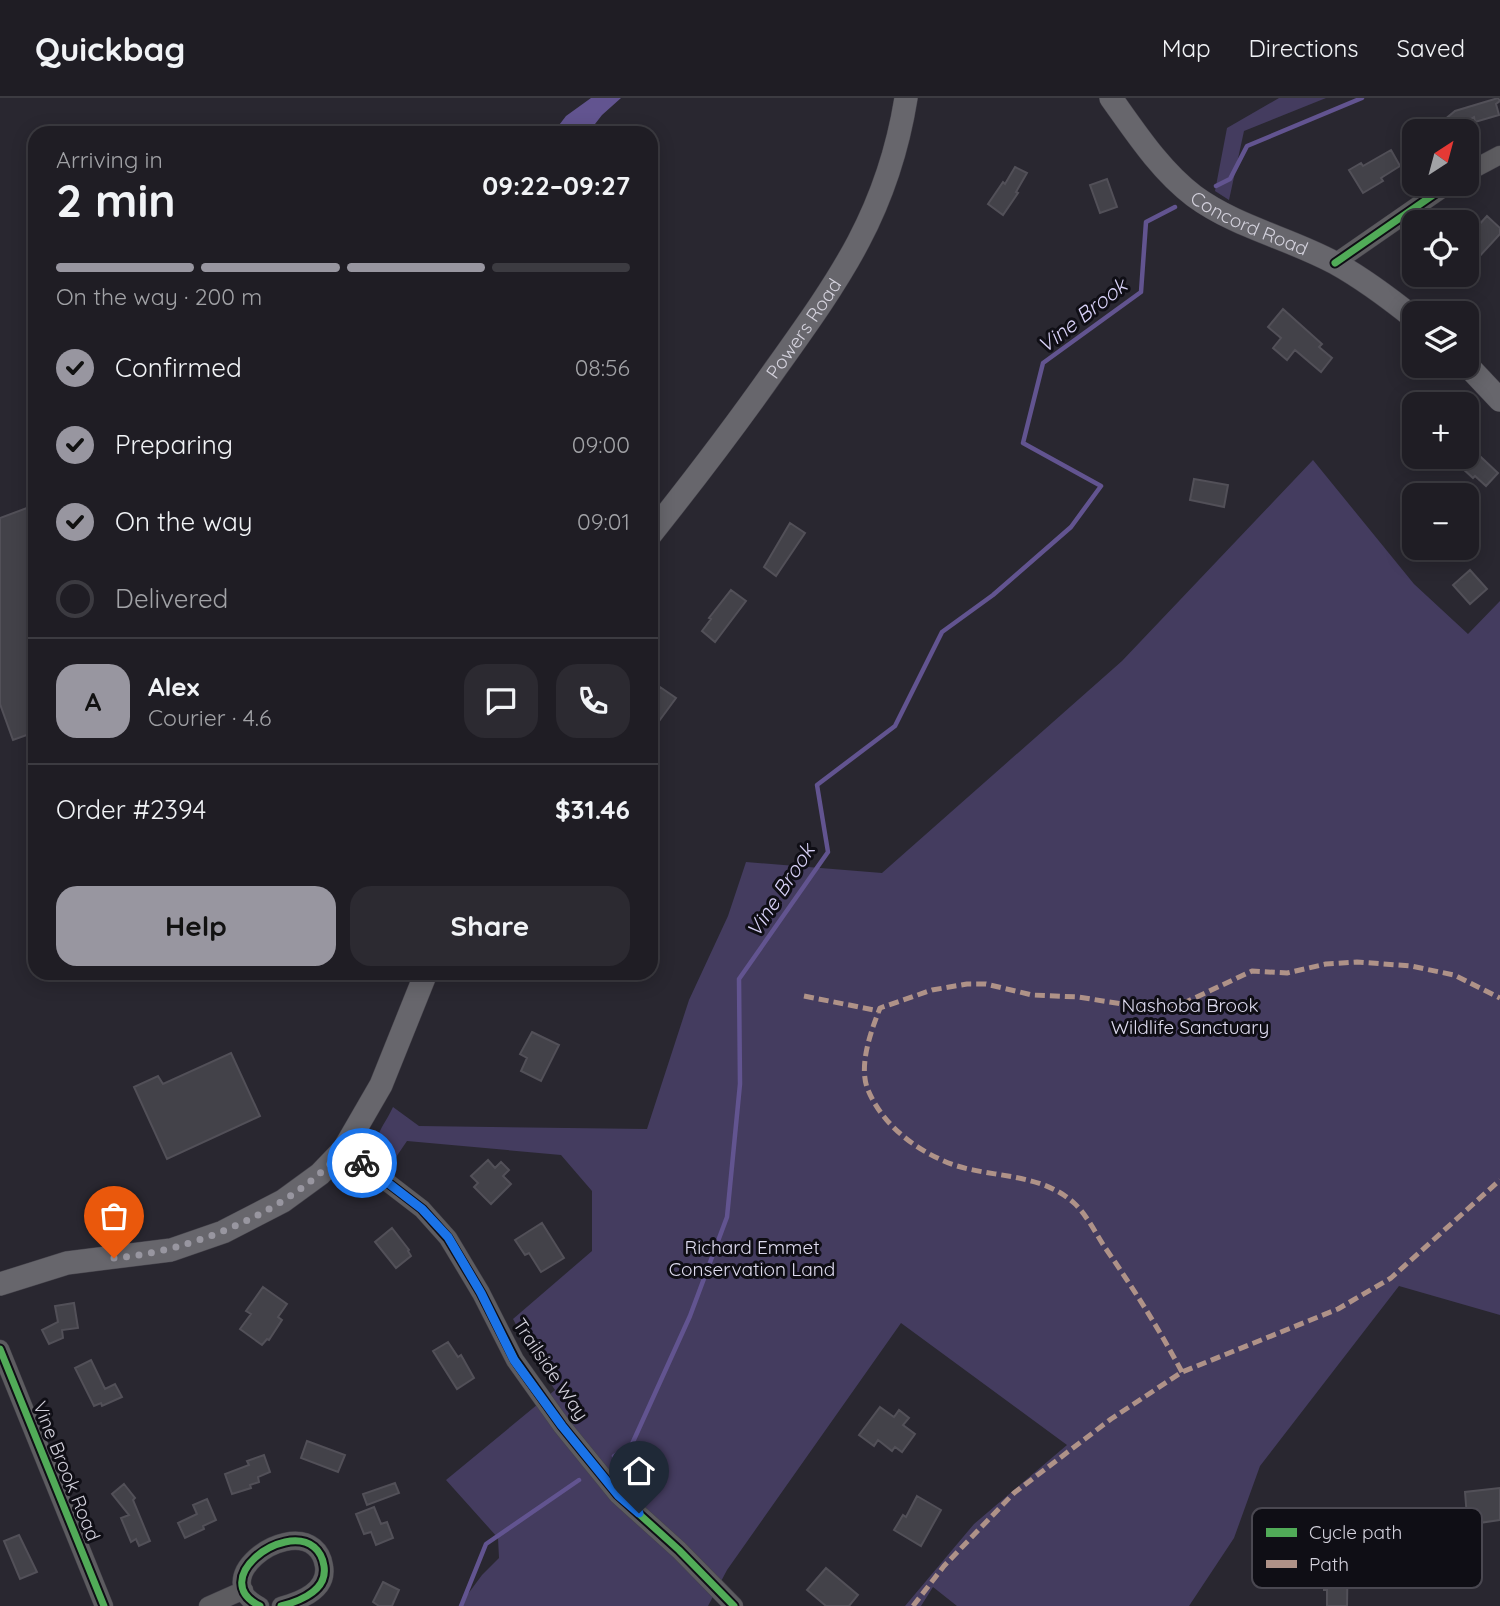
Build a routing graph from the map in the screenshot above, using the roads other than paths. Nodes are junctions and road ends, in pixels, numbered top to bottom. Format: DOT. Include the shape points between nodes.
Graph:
graph roads {
  1 [pos="906,98"];
  2 [pos="1111,98"];
  3 [pos="1500,155"];
  4 [pos="1479,166"];
  5 [pos="1432,196"];
  6 [pos="1335,263"];
  7 [pos="1402,310"];
  8 [pos="1479,378"];
  9 [pos="1500,400"];
  10 [pos="658,525"];
  11 [pos="423,980"];
  12 [pos="344,1149"];
  13 [pos="0,1284"];
  14 [pos="0,1349"];
  15 [pos="244,1591"];
  16 [pos="104,1606"];
  17 [pos="208,1606"];
  18 [pos="260,1606"];
  19 [pos="281,1606"];
  20 [pos="734,1606"];
  1 -- 10 [label="main road, Powers Road" via="900,138 884,187 846,268"];
  2 -- 6 [label="main road, Concord Road" via="1142,143 1194,195"];
  3 -- 4 [label="street"];
  5 -- 6 [label="street"];
  6 -- 7 [label="main road, Concord Road"];
  8 -- 9 [label="main road"];
  11 -- 12 [label="main road" via="381,1085"];
  12 -- 13 [label="main road" via="283,1201 223,1232 171,1250 67,1263"];
  12 -- 20 [label="street, Trailside Way" via="422,1209 448,1237 514,1360 562,1426 618,1495"];
  14 -- 16 [label="street, Vine Brook Road"];
  15 -- 17 [label="street"];
  15 -- 18 [label="street"];
  15 -- 19 [label="street" via="243,1574 251,1559 283,1543 307,1543 323,1560 321,1583 309,1595"];
}
